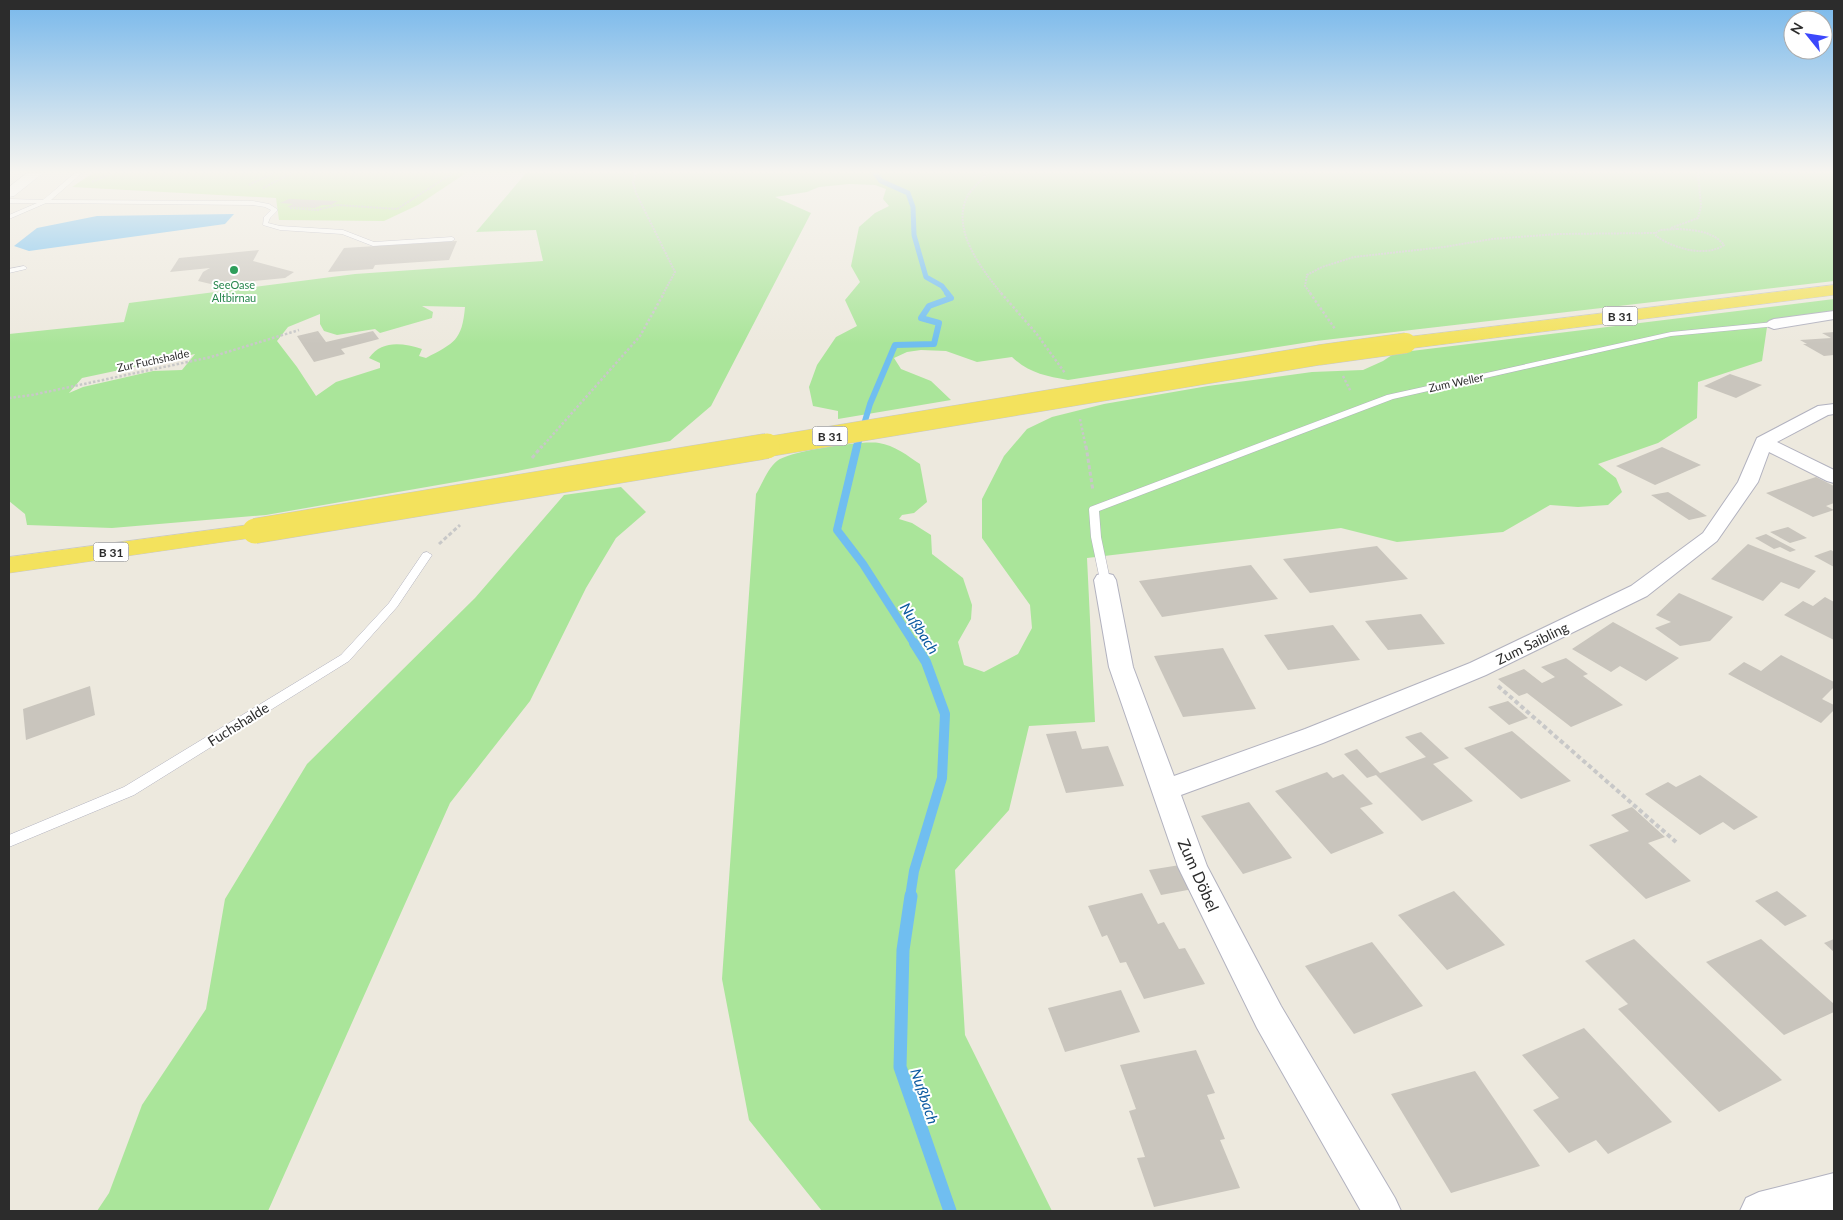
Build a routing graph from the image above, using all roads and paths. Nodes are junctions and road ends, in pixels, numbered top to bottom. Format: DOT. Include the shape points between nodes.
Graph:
graph roads {
  1 [pos="310,230"];
  2 [pos="654,230"];
  3 [pos="965,230"];
  4 [pos="1665,230"];
  5 [pos="1687,230"];
  6 [pos="1656,233"];
  7 [pos="452,239"];
  8 [pos="24,268"];
  9 [pos="9,270"];
  10 [pos="1834,290"];
  11 [pos="1834,315"];
  12 [pos="1774,324"];
  13 [pos="1334,325"];
  14 [pos="299,330"];
  15 [pos="1342,374"];
  16 [pos="1068,380"];
  17 [pos="9,398"];
  18 [pos="1361,408"];
  19 [pos="1834,409"];
  20 [pos="1078,413"];
  21 [pos="1762,442"];
  22 [pos="534,455"];
  23 [pos="1834,477"];
  24 [pos="1094,510"];
  25 [pos="427,555"];
  26 [pos="9,564"];
  27 [pos="1105,580"];
  28 [pos="1478,669"];
  29 [pos="1164,790"];
  30 [pos="9,841"];
  31 [pos="1676,842"];
  32 [pos="1834,1192"];
  33 [pos="1382,1211"];
  34 [pos="1759,1211"];
  1 -- 7 [label="lane" via="343,232 373,244"];
  2 -- 22 [label="path" via="675,272 640,336"];
  3 -- 16 [label="path" via="975,260 1026,321"];
  4 -- 6 [label="path"];
  5 -- 6 [label="path" via="1717,238 1724,245 1716,250 1686,248 1659,239"];
  6 -- 13 [label="path" via="1518,236 1343,258 1307,275 1305,286"];
  8 -- 9 [label="lane"];
  10 -- 26 [label="main road, B 31, bridge" via="1310,356 255,531"];
  11 -- 12 [label="street, Zum Weller"];
  12 -- 18 [label="lane, Zum Weller" via="1671,334 1390,396"];
  14 -- 17 [label="path, Zur Fuchshalde" via="211,357 32,396"];
  15 -- 18 [label="path"];
  18 -- 24 [label="lane, Zum Weller"];
  19 -- 21 [label="street" via="1824,410"];
  20 -- 24 [label="path" via="1092,476"];
  21 -- 23 [label="street"];
  21 -- 28 [label="street, Zum Saibling" via="1748,482 1710,537 1639,591"];
  24 -- 27 [label="lane, Zum Döbel"];
  25 -- 30 [label="lane, Fuchshalde" via="393,605 345,658 129,792"];
  27 -- 29 [label="street, Zum Döbel" via="1121,668"];
  28 -- 29 [label="street, Zum Saibling" via="1314,736"];
  28 -- 31 [label="path"];
  29 -- 33 [label="street, Zum Döbel" via="1193,867 1269,1017"];
  32 -- 34 [label="street"];
}
